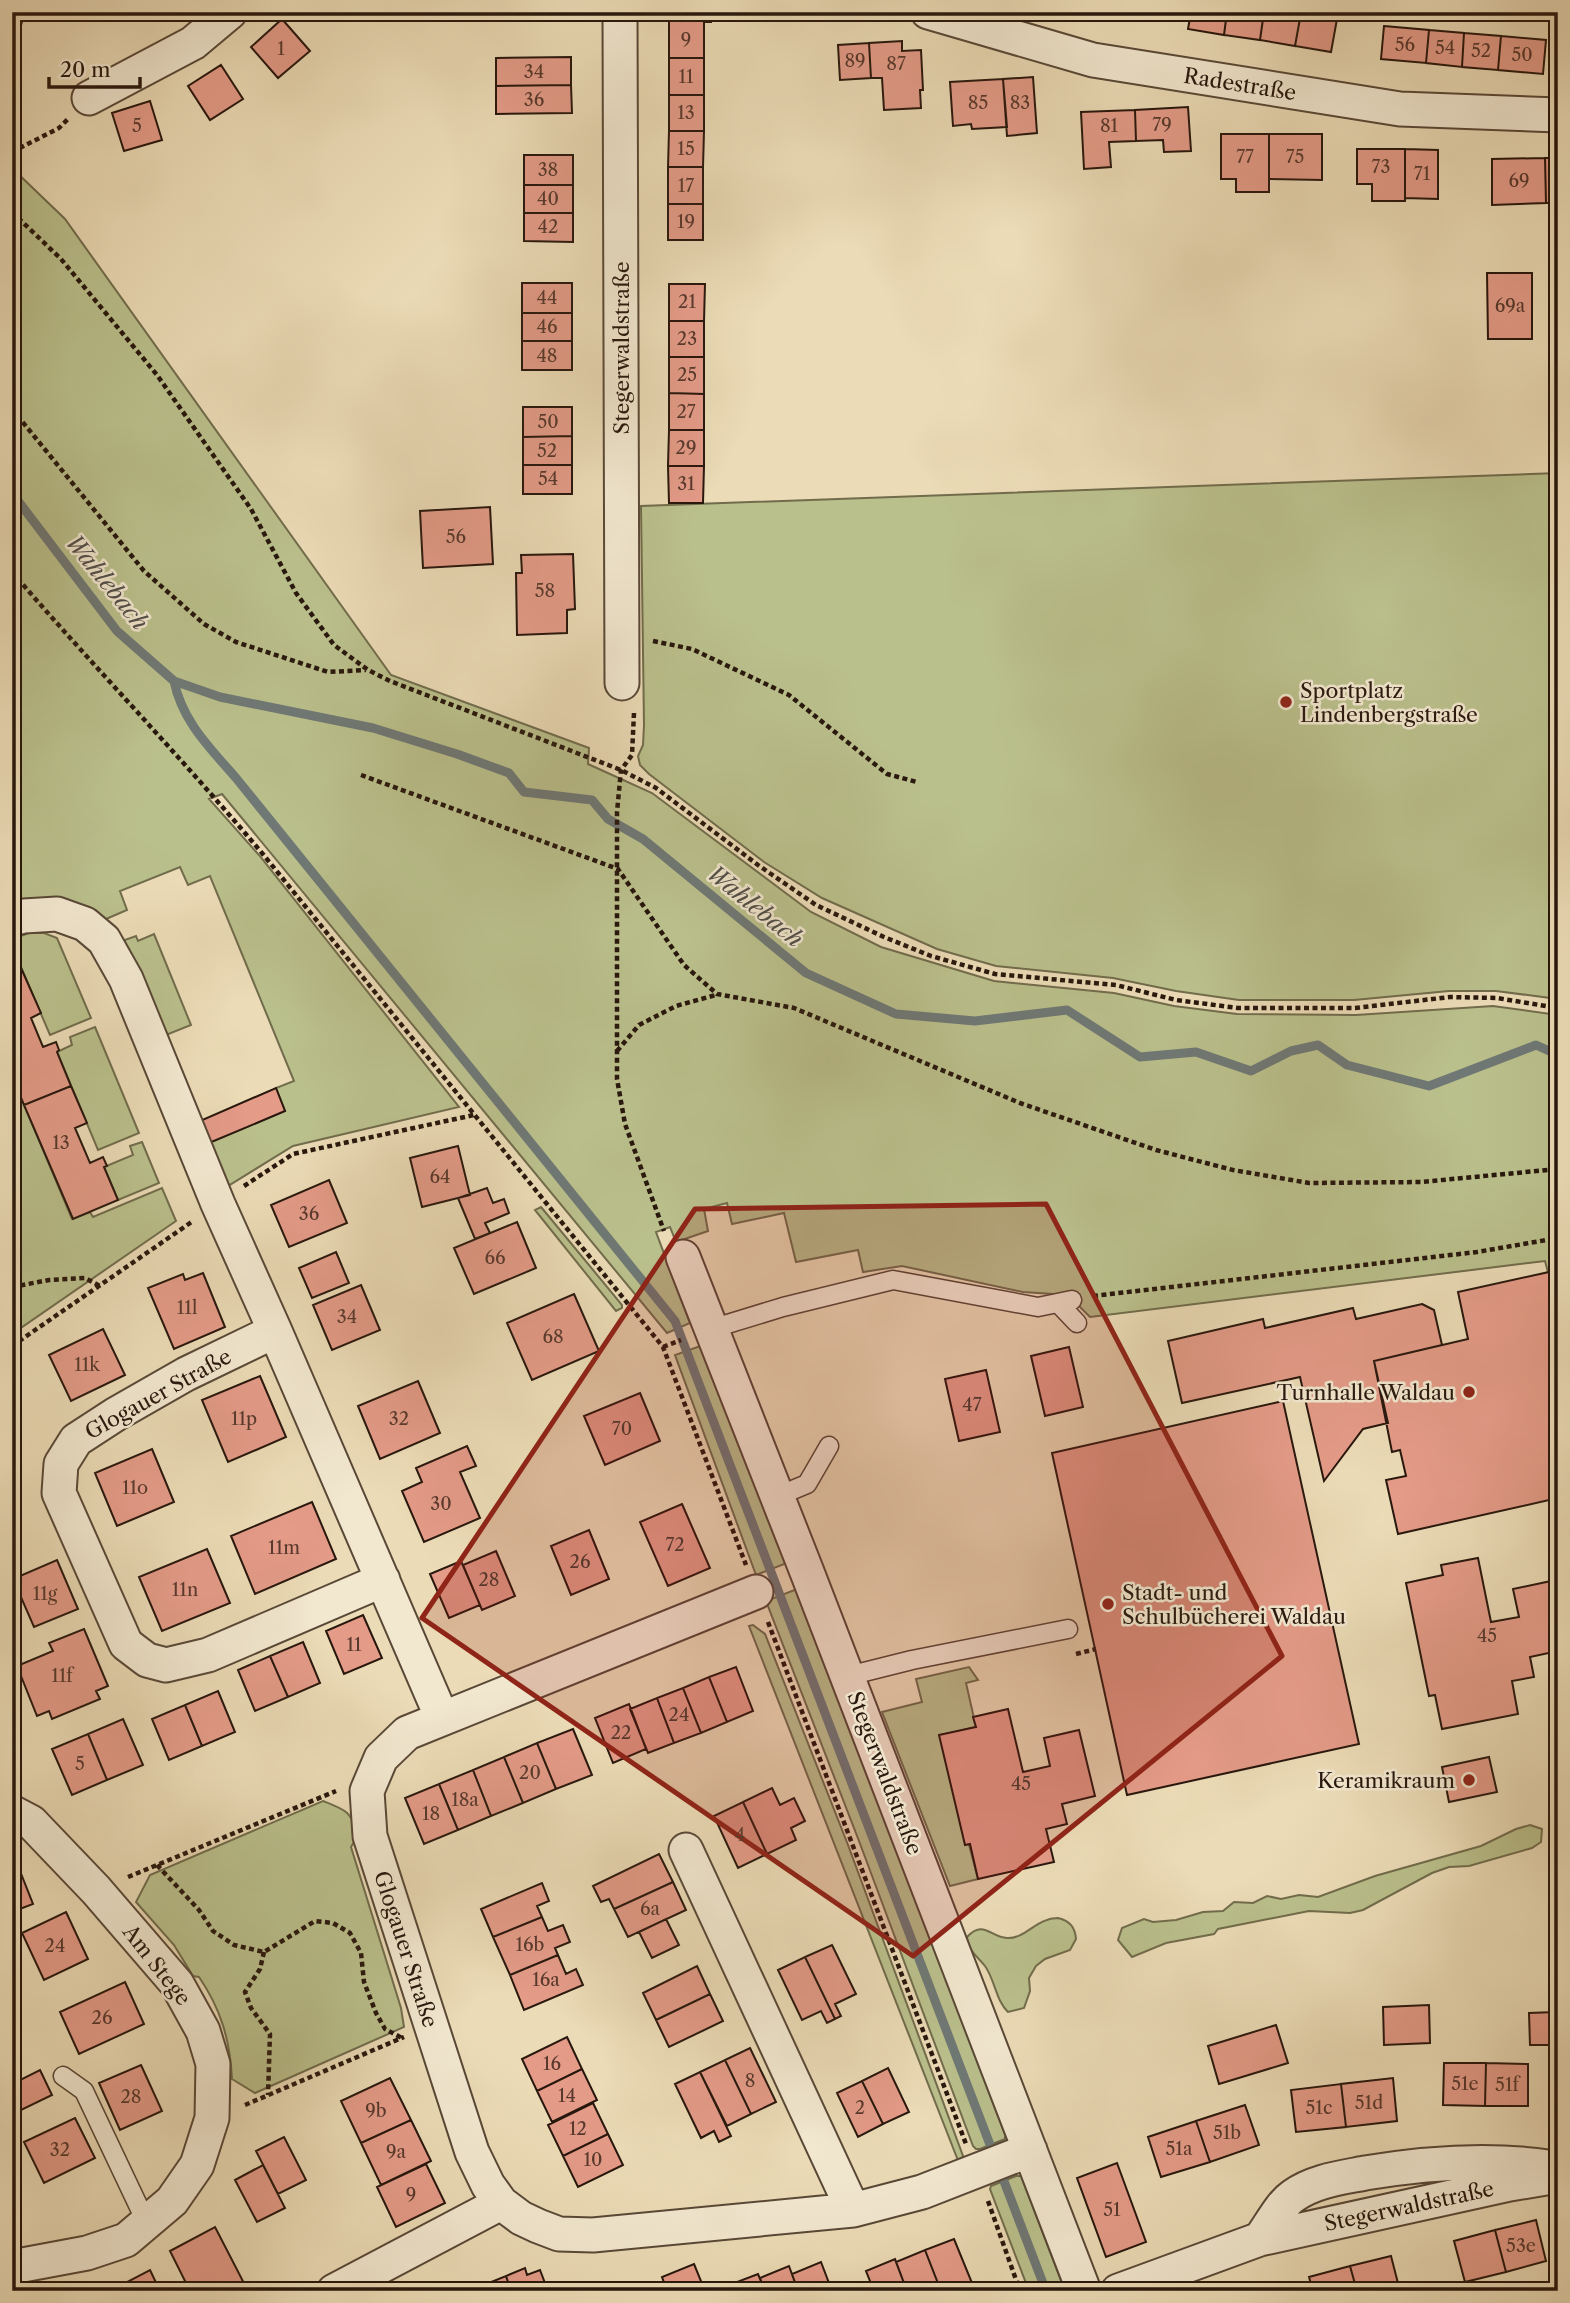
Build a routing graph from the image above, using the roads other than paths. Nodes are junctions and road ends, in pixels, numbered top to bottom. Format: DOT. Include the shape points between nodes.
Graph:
graph roads {
  1 [pos="230,12"];
  2 [pos="620,12"];
  3 [pos="928,12"];
  4 [pos="89,97"];
  5 [pos="1558,115"];
  6 [pos="622,683"];
  7 [pos="12,919"];
  8 [pos="683,1257"];
  9 [pos="1077,1323"];
  10 [pos="711,1329"];
  11 [pos="275,1331"];
  12 [pos="829,1446"];
  13 [pos="778,1496"];
  14 [pos="383,1580"];
  15 [pos="756,1592"];
  16 [pos="1068,1629"];
  17 [pos="848,1676"];
  18 [pos="442,1718"];
  19 [pos="12,1812"];
  20 [pos="686,1850"];
  21 [pos="63,2076"];
  22 [pos="1001,2162"];
  23 [pos="1558,2168"];
  24 [pos="1558,2176"];
  25 [pos="500,2203"];
  26 [pos="853,2210"];
  27 [pos="147,2224"];
  28 [pos="1260,2239"];
  29 [pos="12,2267"];
  30 [pos="334,2291"];
  31 [pos="1084,2291"];
  32 [pos="1118,2291"];
  1 -- 4 [label="street" via="193,43"];
  2 -- 6 [label="street, Stegerwaldstraße"];
  3 -- 5 [label="street, Radestraße" via="1093,60 1400,109"];
  7 -- 11 [label="street" via="57,914 85,925 104,940 126,979"];
  8 -- 10 [label="street, Stegerwaldstraße"];
  9 -- 10 [label="lane" via="1065,1301 1038,1307 893,1280"];
  10 -- 13 [label="street, Stegerwaldstraße"];
  11 -- 14 [label="street"];
  11 -- 14 [label="street, Glogauer Straße" via="187,1374 76,1440 61,1464 60,1493 126,1644 147,1660 166,1665 208,1655"];
  12 -- 13 [label="lane" via="807,1484"];
  13 -- 17 [label="street, Stegerwaldstraße"];
  14 -- 18 [label="street"];
  15 -- 18 [label="street, Glogauer Straße"];
  16 -- 17 [label="lane"];
  17 -- 22 [label="street, Stegerwaldstraße"];
  18 -- 25 [label="street, Glogauer Straße" via="407,1733 381,1758 367,1791 370,1836 416,2032"];
  19 -- 27 [label="street, Am Stege" via="31,1822 96,1890 177,1984 203,2031 213,2064 212,2118 197,2165 172,2201"];
  20 -- 26 [label="street"];
  21 -- 27 [label="lane" via="84,2091"];
  22 -- 26 [label="street, Glogauer Straße" via="922,2192"];
  22 -- 31 [label="street, Stegerwaldstraße"];
  23 -- 28 [label="street, Stegerwaldstraße" via="1463,2162 1330,2180 1290,2198"];
  24 -- 28 [label="street, Stegerwaldstraße"];
  25 -- 26 [label="street, Glogauer Straße" via="521,2218 559,2234 593,2235"];
  25 -- 30 [label="street"];
  27 -- 29 [label="street, Am Stege" via="126,2239 87,2253"];
  28 -- 32 [label="street, Stegerwaldstraße"];
}
